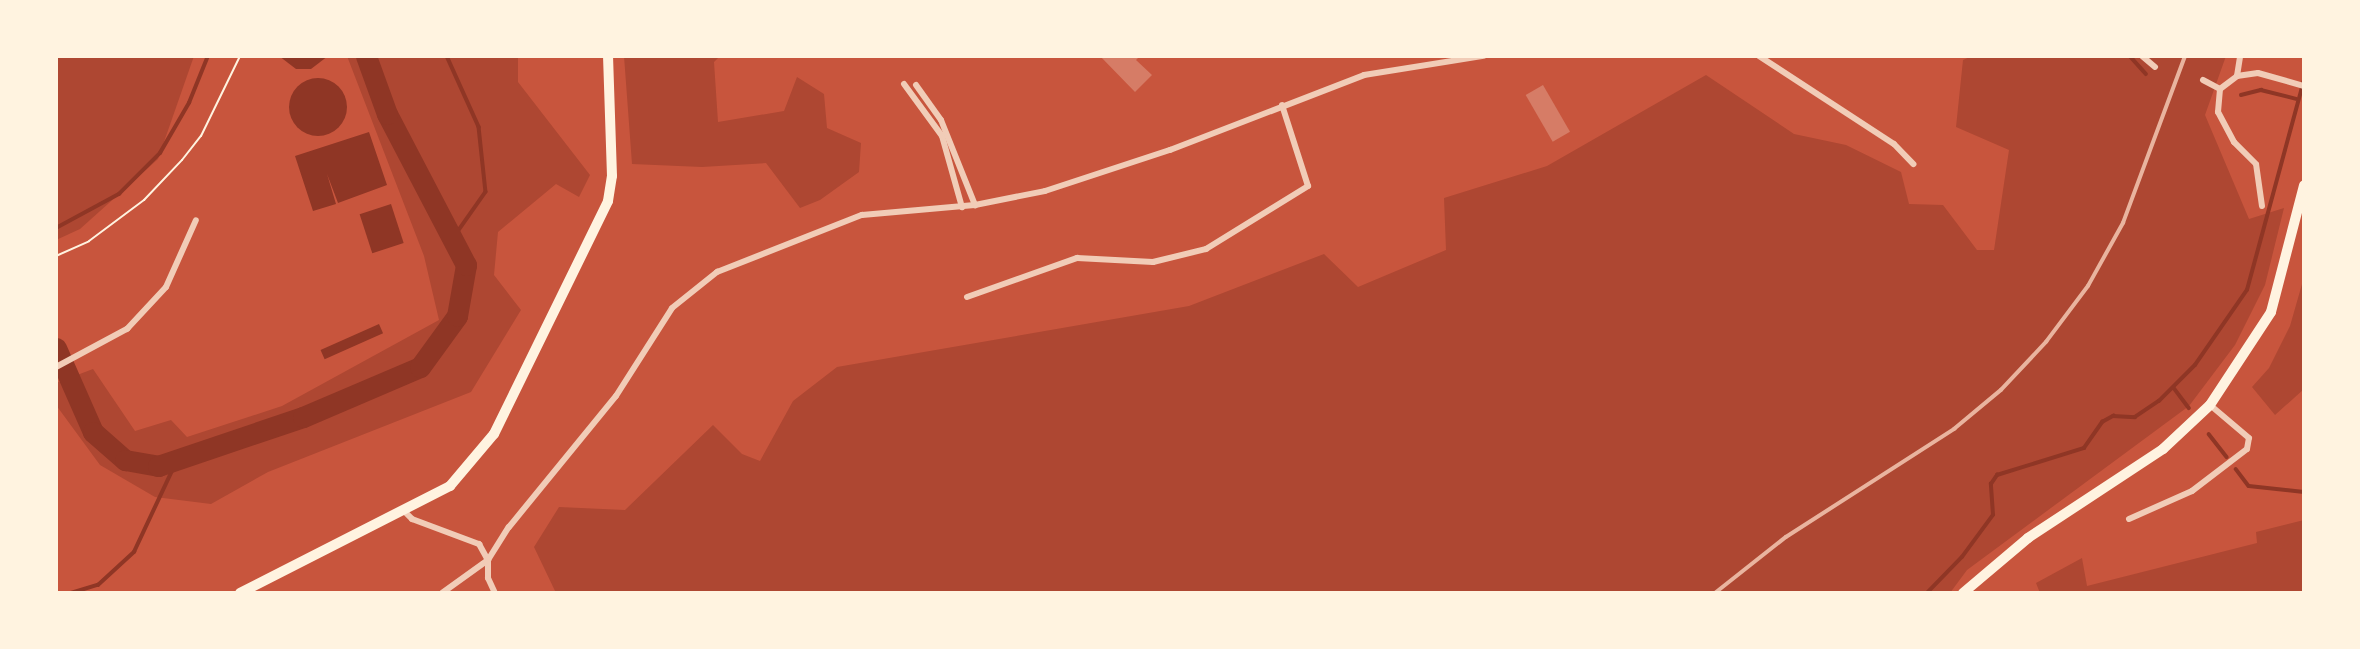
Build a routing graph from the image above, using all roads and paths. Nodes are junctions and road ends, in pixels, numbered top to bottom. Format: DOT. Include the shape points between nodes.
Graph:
graph roads {
  1 [pos="240,56"];
  2 [pos="608,56"];
  3 [pos="1483,56"];
  4 [pos="1759,56"];
  5 [pos="2142,56"];
  6 [pos="2239,56"];
  7 [pos="2155,67"];
  8 [pos="2237,76"];
  9 [pos="2203,80"];
  10 [pos="904,84"];
  11 [pos="916,85"];
  12 [pos="2304,86"];
  13 [pos="2220,89"];
  14 [pos="1282,105"];
  15 [pos="1913,164"];
  16 [pos="2304,186"];
  17 [pos="975,205"];
  18 [pos="2262,206"];
  19 [pos="962,207"];
  20 [pos="196,220"];
  21 [pos="56,256"];
  22 [pos="967,297"];
  23 [pos="56,368"];
  24 [pos="2210,405"];
  25 [pos="403,510"];
  26 [pos="2129,519"];
  27 [pos="488,560"];
  28 [pos="240,593"];
  29 [pos="442,593"];
  30 [pos="495,593"];
  31 [pos="1963,593"];
  1 -- 21 [label="path" via="201,136 182,160 144,200 89,241"];
  2 -- 25 [label="main road" via="612,177 608,201 500,422 450,486"];
  3 -- 14 [label="street" via="1387,69"];
  4 -- 15 [label="street" via="1894,144"];
  5 -- 7 [label="street"];
  6 -- 8 [label="street"];
  8 -- 12 [label="street" via="2258,73"];
  8 -- 13 [label="street"];
  9 -- 13 [label="street"];
  10 -- 19 [label="street" via="942,136"];
  11 -- 17 [label="street" via="941,120"];
  13 -- 18 [label="street" via="2218,112 2234,142 2256,163"];
  14 -- 17 [label="street" via="1112,171"];
  14 -- 22 [label="street" via="1308,186 1206,249 1153,262 1077,258"];
  16 -- 24 [label="main road" via="2271,312"];
  17 -- 19 [label="street"];
  19 -- 27 [label="street" via="862,215 717,272 693,288 672,308 616,396 509,527"];
  20 -- 23 [label="street" via="166,286 127,329"];
  24 -- 26 [label="street" via="2249,438 2247,449 2192,491"];
  24 -- 31 [label="main road" via="2163,449 2028,538"];
  25 -- 27 [label="street" via="422,523 479,544"];
  25 -- 28 [label="main road"];
  27 -- 29 [label="street"];
  27 -- 30 [label="street" via="488,578"];
}
